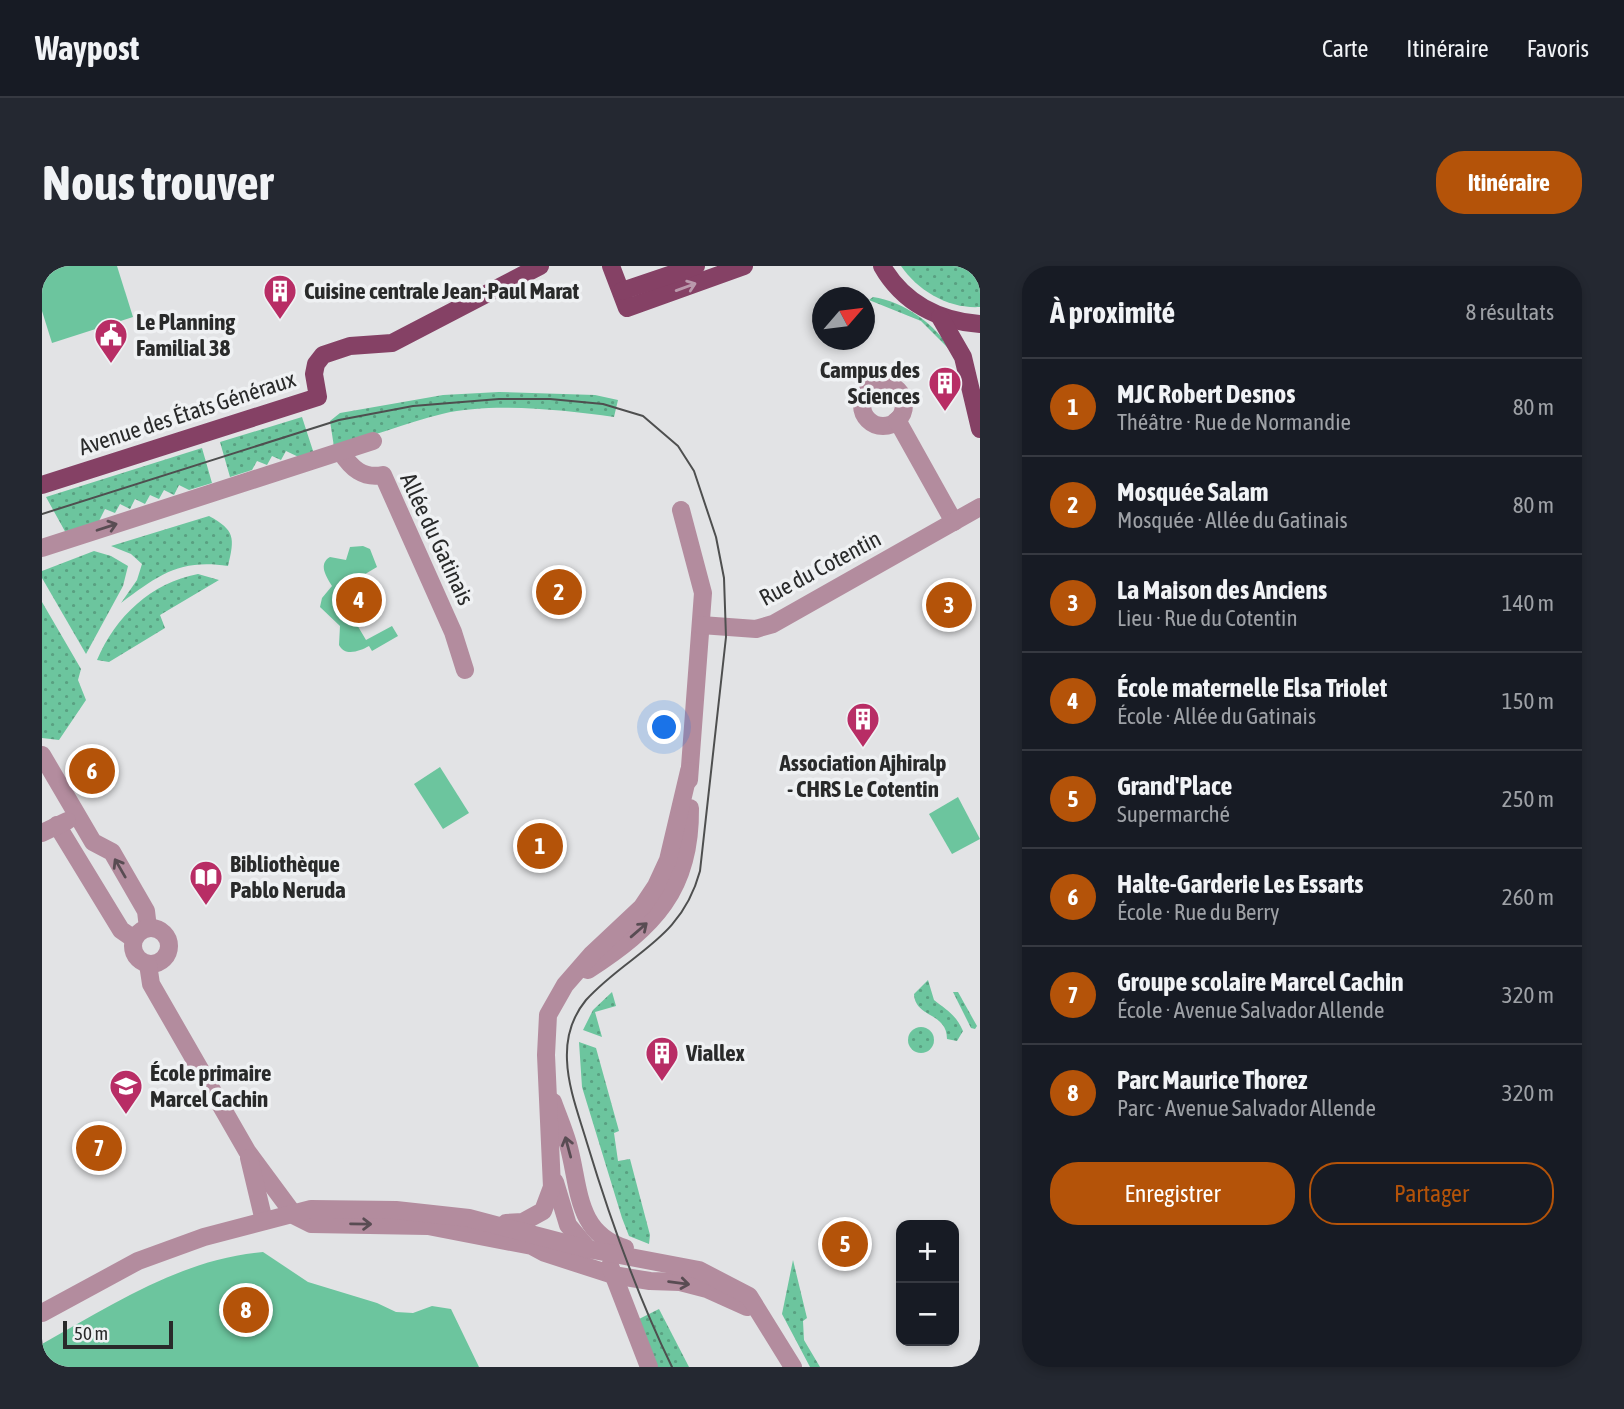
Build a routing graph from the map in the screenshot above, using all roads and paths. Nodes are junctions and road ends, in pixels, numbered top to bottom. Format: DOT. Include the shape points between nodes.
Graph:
graph roads {
  1 [pos="540,266"];
  2 [pos="611,266"];
  3 [pos="696,266"];
  4 [pos="744,266"];
  5 [pos="883,266"];
  6 [pos="625,300"];
  7 [pos="940,317"];
  8 [pos="980,324"];
  9 [pos="963,356"];
  10 [pos="897,420"];
  11 [pos="980,429"];
  12 [pos="373,441"];
  13 [pos="341,452"];
  14 [pos="42,485"];
  15 [pos="980,507"];
  16 [pos="681,510"];
  17 [pos="954,522"];
  18 [pos="42,548"];
  19 [pos="701,625"];
  20 [pos="465,670"];
  21 [pos="42,755"];
  22 [pos="77,818"];
  23 [pos="50,829"];
  24 [pos="141,933"];
  25 [pos="148,964"];
  26 [pos="548,1087"];
  27 [pos="247,1151"];
  28 [pos="552,1168"];
  29 [pos="582,1208"];
  30 [pos="295,1216"];
  31 [pos="264,1222"];
  32 [pos="488,1223"];
  33 [pos="565,1236"];
  34 [pos="531,1246"];
  35 [pos="597,1246"];
  36 [pos="670,1265"];
  37 [pos="613,1275"];
  38 [pos="640,1280"];
  39 [pos="624,1303"];
  40 [pos="760,1313"];
  41 [pos="42,1314"];
  42 [pos="649,1367"];
  43 [pos="793,1367"];
  1 -- 14 [label="main road, Avenue des États Généraux" via="392,343 350,346 323,355 314,374 318,397"];
  2 -- 6 [label="main road"];
  3 -- 6 [label="main road"];
  6 -- 4 [label="main road, one-way"];
  5 -- 7 [label="main road" via="901,292"];
  7 -- 8 [label="main road"];
  7 -- 9 [label="main road"];
  8 -- 9 [label="main road"];
  9 -- 11 [label="main road"];
  10 -- 17 [label="street"];
  12 -- 13 [label="street"];
  18 -- 13 [label="street, one-way"];
  13 -- 20 [label="street, Allée du Gatinais" via="365,475 383,475 453,632"];
  15 -- 17 [label="street, Rue du Cotentin"];
  16 -- 19 [label="street" via="703,593"];
  17 -- 19 [label="street, Rue du Cotentin" via="773,624 756,629"];
  19 -- 26 [label="street" via="689,771 690,825 683,865 674,892 651,919 565,985 548,1015"];
  21 -- 22 [label="street"];
  22 -- 23 [label="street"];
  24 -- 22 [label="street, one-way" via="146,911 111,852 93,842"];
  23 -- 24 [label="street" via="121,930"];
  24 -- 25 [label="street" via="135,956"];
  24 -- 25 [label="street" via="164,933 170,949 164,959"];
  25 -- 27 [label="street" via="151,984"];
  26 -- 28 [label="street"];
  29 -- 26 [label="street, one-way" via="568,1143"];
  27 -- 30 [label="street"];
  27 -- 31 [label="street"];
  28 -- 32 [label="street" via="552,1186 543,1211 523,1222"];
  28 -- 33 [label="street"];
  29 -- 33 [label="street"];
  29 -- 35 [label="street"];
  30 -- 31 [label="street"];
  30 -- 32 [label="street" via="325,1208 396,1210"];
  30 -- 34 [label="street, one-way" via="311,1224 428,1226"];
  31 -- 41 [label="street" via="171,1247"];
  32 -- 33 [label="street"];
  33 -- 34 [label="street"];
  33 -- 35 [label="street"];
  34 -- 37 [label="street"];
  35 -- 36 [label="street"];
  35 -- 37 [label="street"];
  36 -- 37 [label="street" via="623,1269"];
  36 -- 40 [label="street" via="724,1281 749,1297"];
  37 -- 38 [label="street"];
  37 -- 39 [label="street"];
  38 -- 39 [label="street"];
  38 -- 40 [label="street, one-way" via="707,1289"];
  39 -- 42 [label="street"];
  40 -- 43 [label="street"];
}
